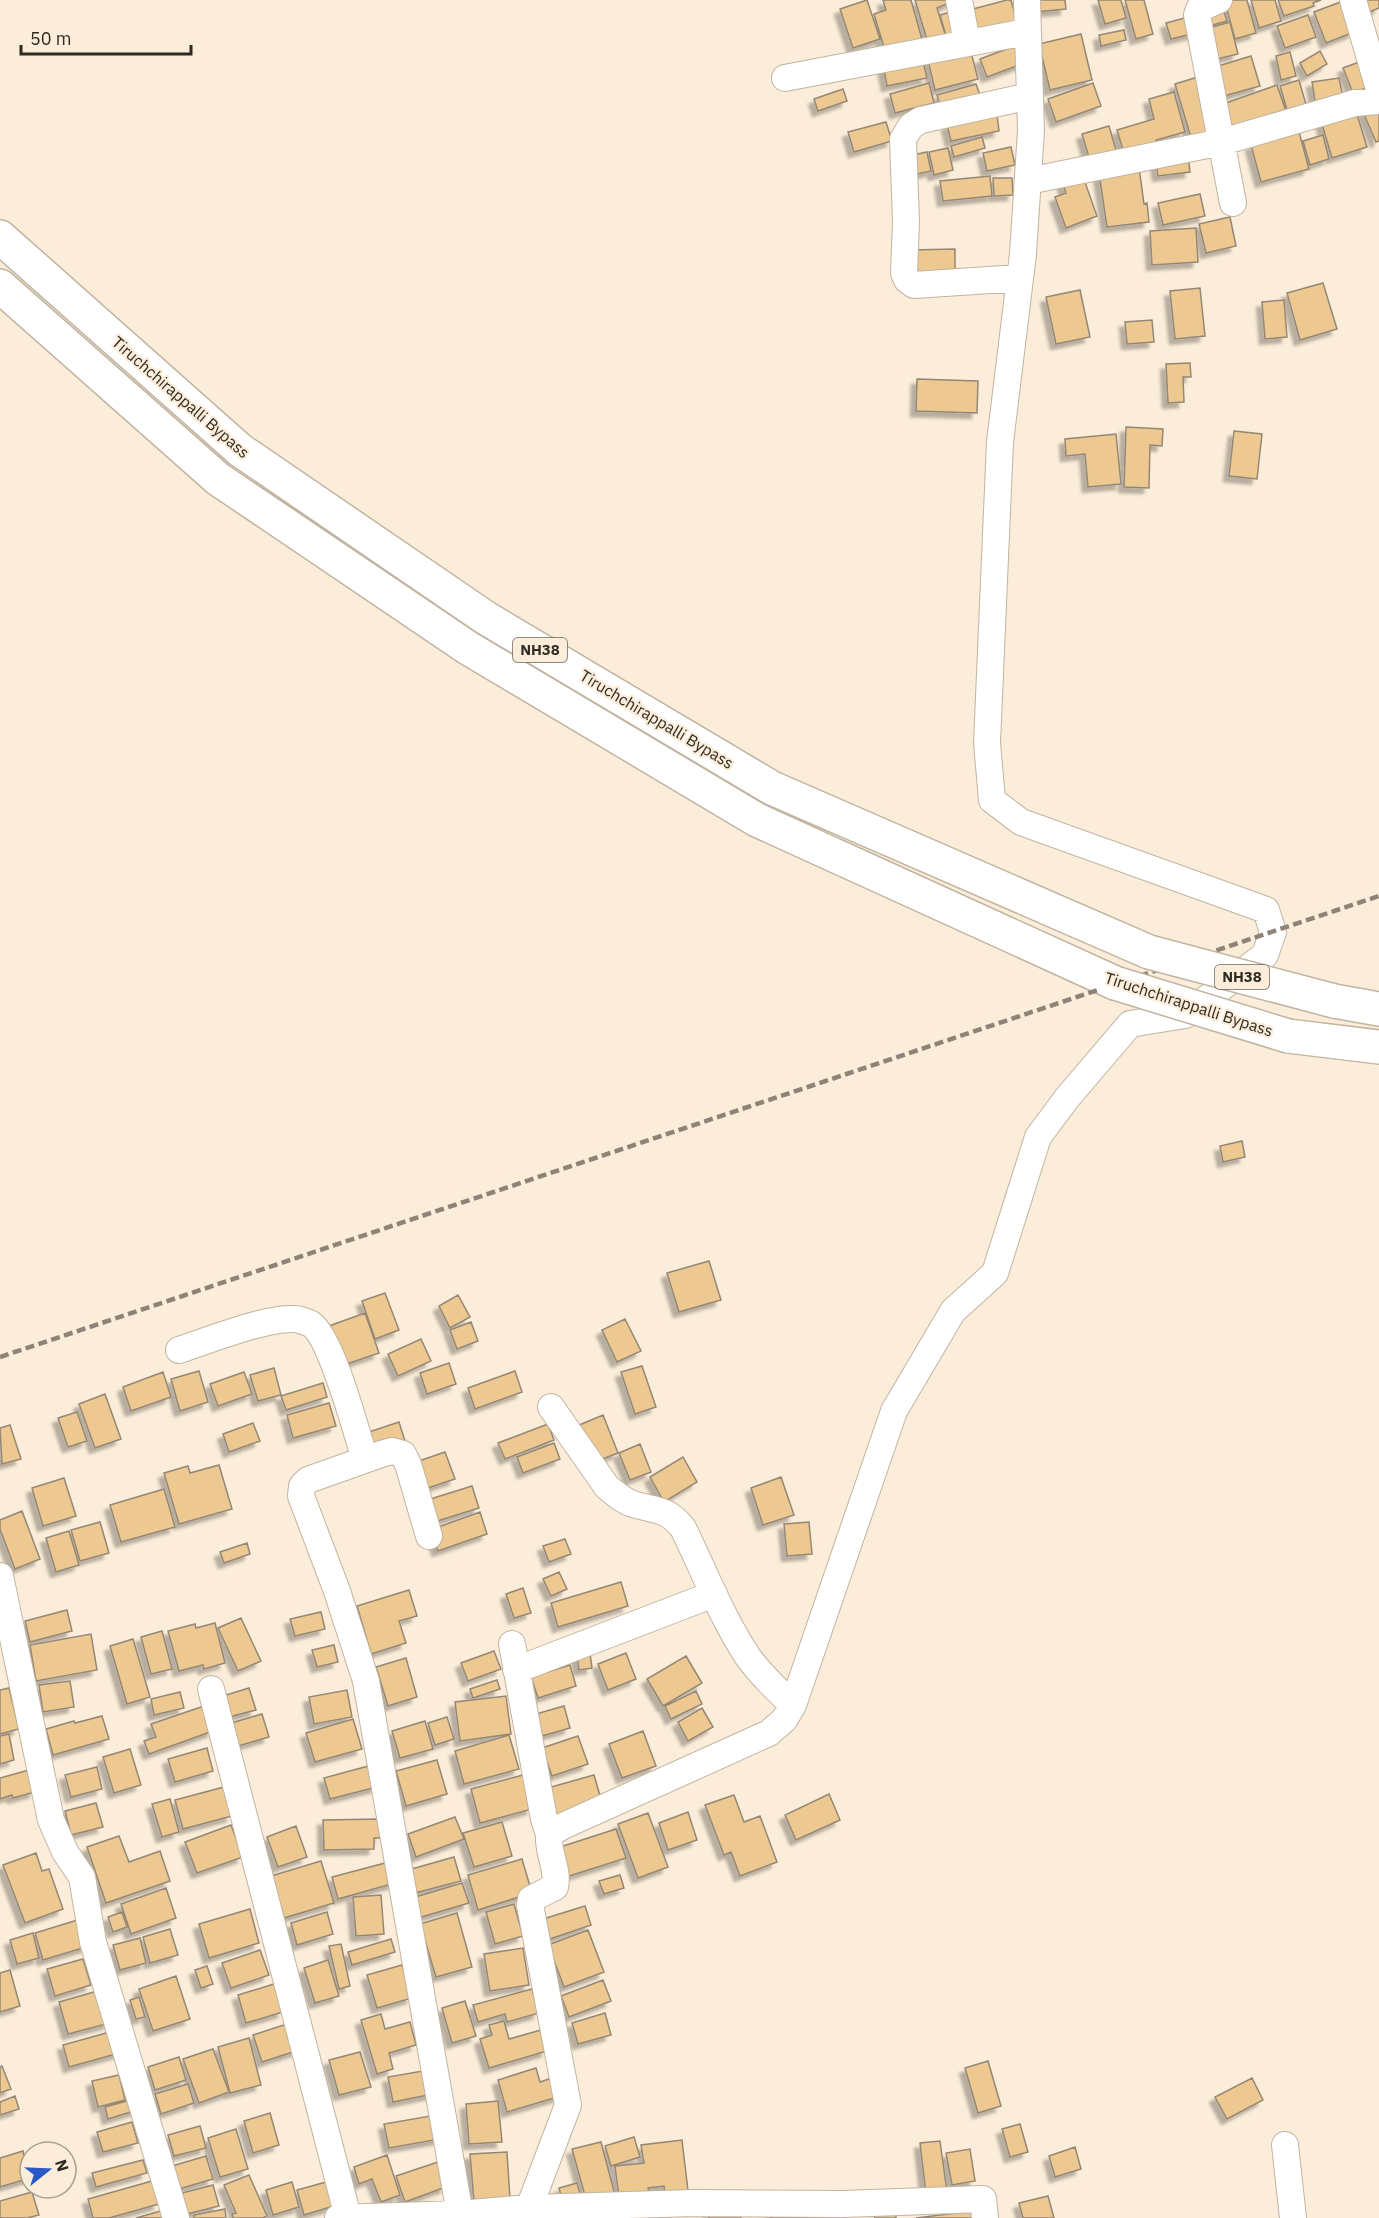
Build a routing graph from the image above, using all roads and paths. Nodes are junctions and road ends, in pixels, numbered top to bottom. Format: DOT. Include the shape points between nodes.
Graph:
graph roads {
  1 [pos="959,0"];
  2 [pos="1027,0"];
  3 [pos="1219,0"];
  4 [pos="1353,0"];
  5 [pos="1026,32"];
  6 [pos="967,43"];
  7 [pos="785,78"];
  8 [pos="1379,89"];
  9 [pos="1030,96"];
  10 [pos="1379,101"];
  11 [pos="1222,142"];
  12 [pos="1028,181"];
  13 [pos="1233,203"];
  14 [pos="0,237"];
  15 [pos="1020,278"];
  16 [pos="0,286"];
  17 [pos="1379,1009"];
  18 [pos="1379,1047"];
  19 [pos="179,1350"];
  20 [pos="551,1407"];
  21 [pos="365,1459"];
  22 [pos="429,1536"];
  23 [pos="0,1576"];
  24 [pos="714,1594"];
  25 [pos="512,1644"];
  26 [pos="10,1670"];
  27 [pos="516,1670"];
  28 [pos="211,1689"];
  29 [pos="793,1704"];
  30 [pos="549,1834"];
  31 [pos="1285,2145"];
  32 [pos="529,2208"];
  33 [pos="695,2210"];
  34 [pos="844,2211"];
  35 [pos="477,2214"];
  36 [pos="176,2218"];
  37 [pos="343,2218"];
  38 [pos="985,2218"];
  39 [pos="1293,2218"];
  1 -- 6 [label="street"];
  2 -- 5 [label="street"];
  3 -- 11 [label="street" via="1200,9 1197,15"];
  4 -- 8 [label="street"];
  5 -- 6 [label="street"];
  5 -- 9 [label="street"];
  6 -- 7 [label="street"];
  9 -- 12 [label="street"];
  9 -- 15 [label="street" via="921,120 911,126 903,139 907,280 914,285"];
  10 -- 11 [label="street" via="1355,103"];
  11 -- 12 [label="street"];
  11 -- 13 [label="street"];
  12 -- 15 [label="street"];
  14 -- 17 [label="highway, Tiruchchirappalli Bypass / NH38, bridge" via="240,450 486,618 772,788 1149,952 1334,1001"];
  15 -- 29 [label="street" via="1000,442 987,743 992,800 1021,822 1266,910 1273,932 1265,955 1185,1015 1130,1024 1038,1137 995,1273 953,1311 894,1411"];
  16 -- 18 [label="highway, Tiruchchirappalli Bypass / NH38, bridge" via="218,479 468,648 757,820 1115,983 1288,1036"];
  19 -- 21 [label="street" via="272,1321 294,1319 311,1324 323,1338"];
  20 -- 24 [label="street" via="607,1487 634,1504 673,1516 683,1528"];
  21 -- 22 [label="street" via="392,1450 403,1454"];
  21 -- 35 [label="street" via="308,1480 302,1486 301,1496 366,1681"];
  23 -- 26 [label="street"];
  24 -- 27 [label="street"];
  24 -- 29 [label="street" via="749,1658"];
  25 -- 27 [label="street"];
  26 -- 36 [label="street" via="51,1820 82,1877 93,1942"];
  27 -- 30 [label="street"];
  28 -- 37 [label="street"];
  29 -- 30 [label="street" via="784,1720 769,1733"];
  30 -- 32 [label="street" via="557,1880 555,1887 531,1899 530,1905 568,2105"];
  31 -- 39 [label="street"];
  32 -- 33 [label="street"];
  32 -- 35 [label="street"];
  33 -- 34 [label="street"];
  34 -- 38 [label="street" via="983,2199"];
  35 -- 37 [label="street"];
}
